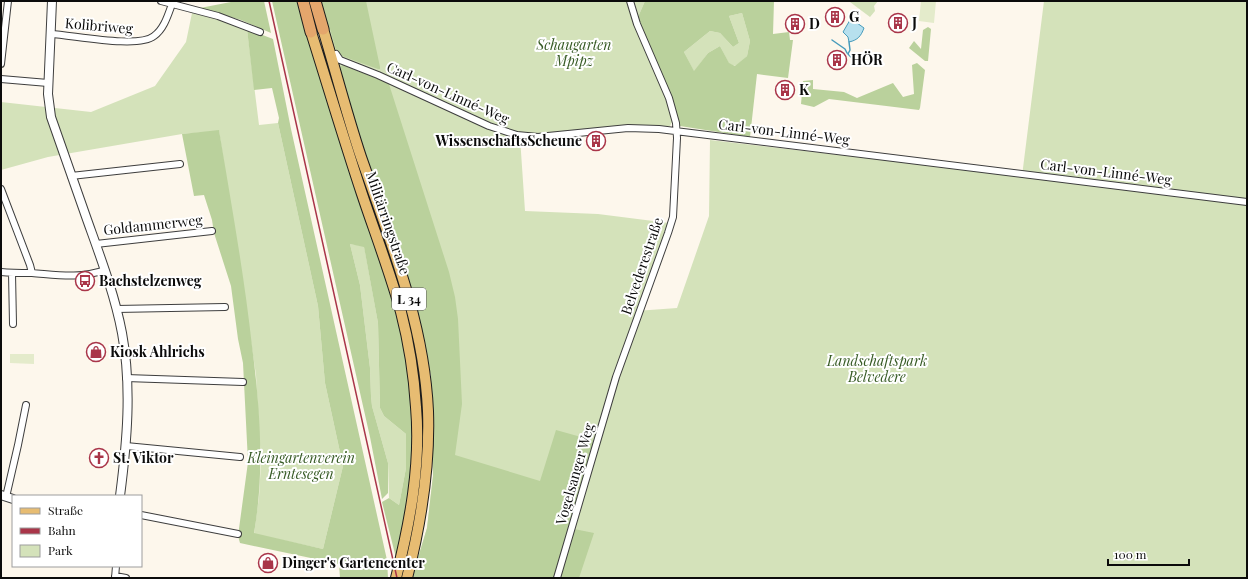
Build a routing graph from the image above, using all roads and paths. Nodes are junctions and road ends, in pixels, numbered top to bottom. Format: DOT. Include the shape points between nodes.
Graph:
graph roads {
  1 [pos="8,1"];
  2 [pos="52,1"];
  3 [pos="161,1"];
  4 [pos="303,1"];
  5 [pos="315,1"];
  6 [pos="630,1"];
  7 [pos="172,4"];
  8 [pos="323,29"];
  9 [pos="260,32"];
  10 [pos="311,32"];
  11 [pos="51,34"];
  12 [pos="336,54"];
  13 [pos="1,64"];
  14 [pos="1,79"];
  15 [pos="48,83"];
  16 [pos="677,131"];
  17 [pos="180,164"];
  18 [pos="71,176"];
  19 [pos="1,189"];
  20 [pos="1247,202"];
  21 [pos="212,231"];
  22 [pos="96,244"];
  23 [pos="105,270"];
  24 [pos="1,272"];
  25 [pos="12,273"];
  26 [pos="32,273"];
  27 [pos="225,307"];
  28 [pos="116,310"];
  29 [pos="13,324"];
  30 [pos="616,377"];
  31 [pos="126,378"];
  32 [pos="243,382"];
  33 [pos="26,405"];
  34 [pos="126,446"];
  35 [pos="240,457"];
  36 [pos="120,495"];
  37 [pos="7,497"];
  38 [pos="142,515"];
  39 [pos="238,534"];
  40 [pos="116,567"];
  41 [pos="115,577"];
  42 [pos="126,578"];
  43 [pos="396,578"];
  44 [pos="407,578"];
  45 [pos="557,578"];
  1 -- 13 [label="street"];
  2 -- 11 [label="street, Goldammerweg"];
  3 -- 7 [label="street"];
  4 -- 10 [label="highway, Militärringstraße / L 34"];
  5 -- 8 [label="highway, Militärringstraße / L 34"];
  6 -- 16 [label="street, Belvederestraße" via="637,24 673,109"];
  7 -- 9 [label="street" via="218,16"];
  7 -- 11 [label="street, Kolibriweg" via="158,33 145,41 124,42"];
  8 -- 44 [label="main road, Militärringstraße / L 34" via="358,147 412,310 424,373 428,410 427,469 422,510"];
  10 -- 43 [label="main road, Militärringstraße / L 34" via="395,292 413,374 416,470 412,508"];
  11 -- 15 [label="street, Goldammerweg"];
  12 -- 16 [label="street, Carl-von-Linné-Weg" via="340,60 489,126 517,135 538,138 628,128"];
  14 -- 15 [label="street"];
  15 -- 18 [label="street, Goldammerweg" via="51,117"];
  16 -- 20 [label="street, Carl-von-Linné-Weg"];
  16 -- 30 [label="street, Belvederestraße" via="672,217"];
  17 -- 18 [label="street"];
  18 -- 22 [label="street, Goldammerweg"];
  19 -- 26 [label="street"];
  21 -- 22 [label="street, Goldammerweg"];
  22 -- 23 [label="street, Goldammerweg"];
  23 -- 26 [label="street" via="95,274 74,276"];
  23 -- 28 [label="street, Goldammerweg"];
  24 -- 25 [label="street"];
  25 -- 26 [label="street"];
  25 -- 29 [label="street"];
  27 -- 28 [label="street"];
  28 -- 31 [label="street, Goldammerweg" via="122,333"];
  30 -- 45 [label="street, Vogelsanger Weg"];
  31 -- 32 [label="street"];
  31 -- 34 [label="street, Goldammerweg"];
  33 -- 37 [label="street"];
  34 -- 35 [label="street"];
  34 -- 36 [label="street, Goldammerweg"];
  38 -- 39 [label="street"];
  40 -- 41 [label="street"];
  41 -- 42 [label="street"];
}
